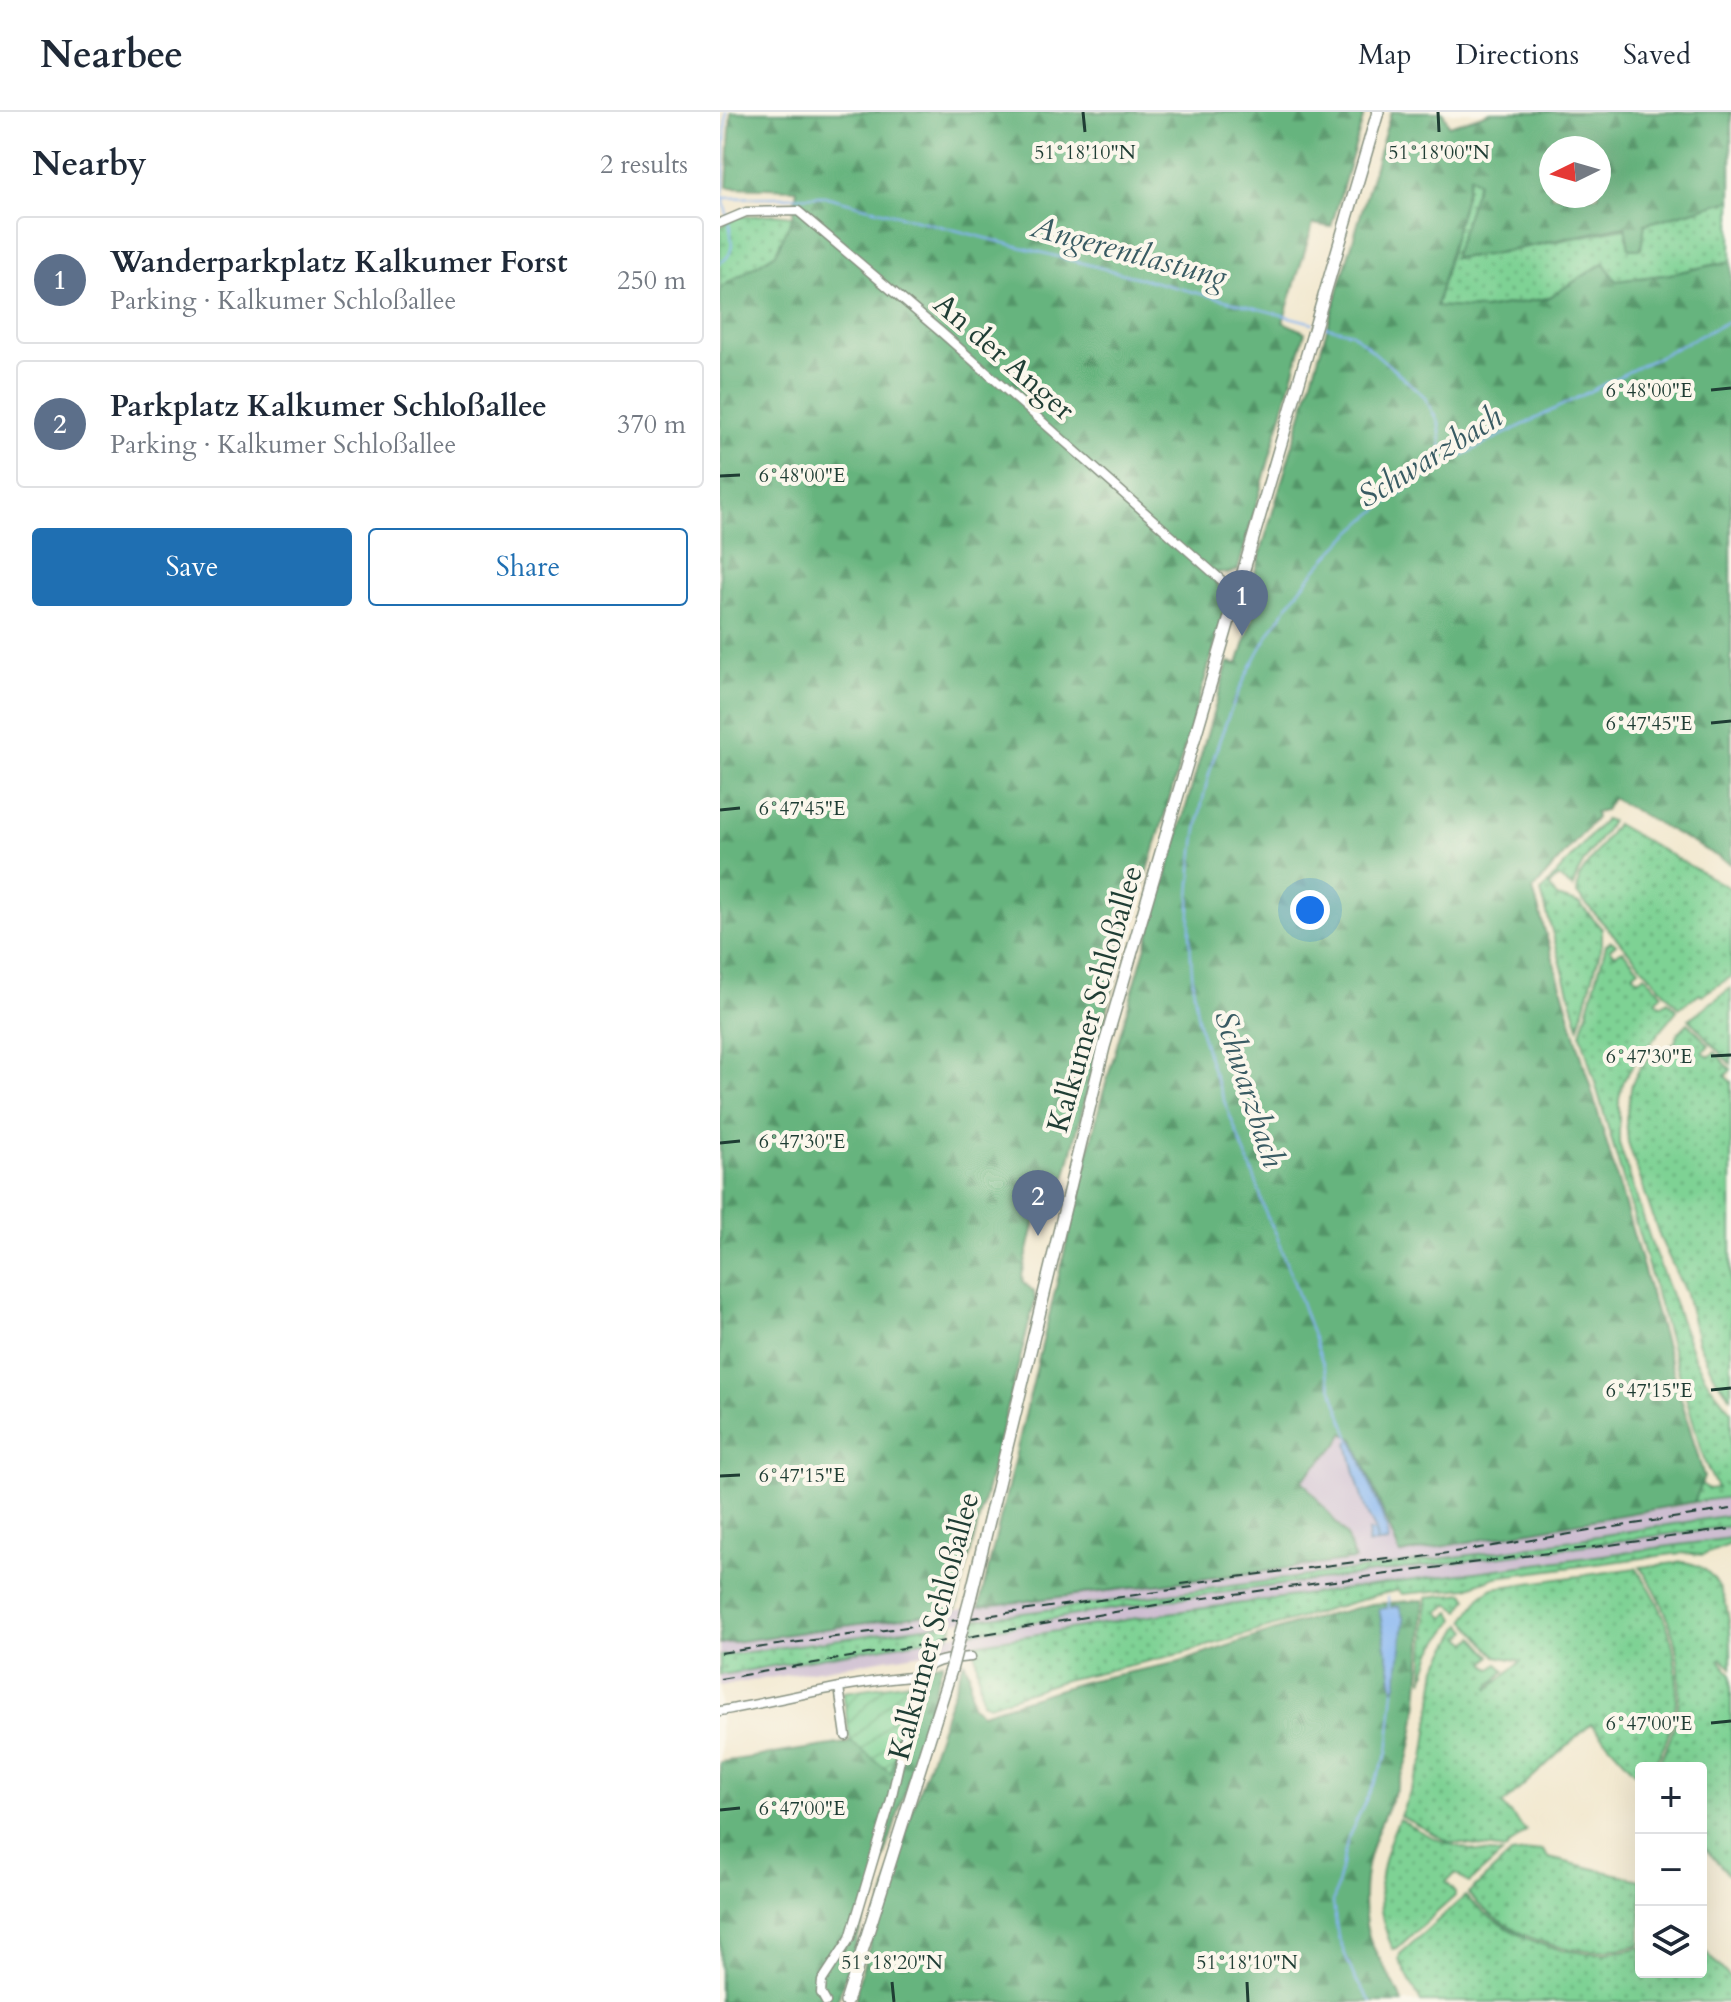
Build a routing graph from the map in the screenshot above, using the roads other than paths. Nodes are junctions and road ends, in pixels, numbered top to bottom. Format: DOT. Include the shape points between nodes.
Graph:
graph roads {
  1 [pos="1378,112"];
  2 [pos="721,222"];
  3 [pos="1236,593"];
  4 [pos="971,1657"];
  5 [pos="920,1676"];
  6 [pos="839,1687"];
  7 [pos="720,1711"];
  8 [pos="846,1736"];
  9 [pos="826,2002"];
  10 [pos="846,2002"];
  1 -- 3 [label="main road, Kalkumer Schloßallee"];
  2 -- 3 [label="street, An der Anger" via="746,212 798,211"];
  3 -- 10 [label="main road, Kalkumer Schloßallee, bridge" via="1089,1102 951,1670"];
  4 -- 5 [label="street" via="940,1660 926,1666"];
  5 -- 6 [label="street"];
  5 -- 9 [label="street" via="890,1804 850,1938 822,1981"];
  6 -- 7 [label="street"];
  6 -- 8 [label="street"];
}
